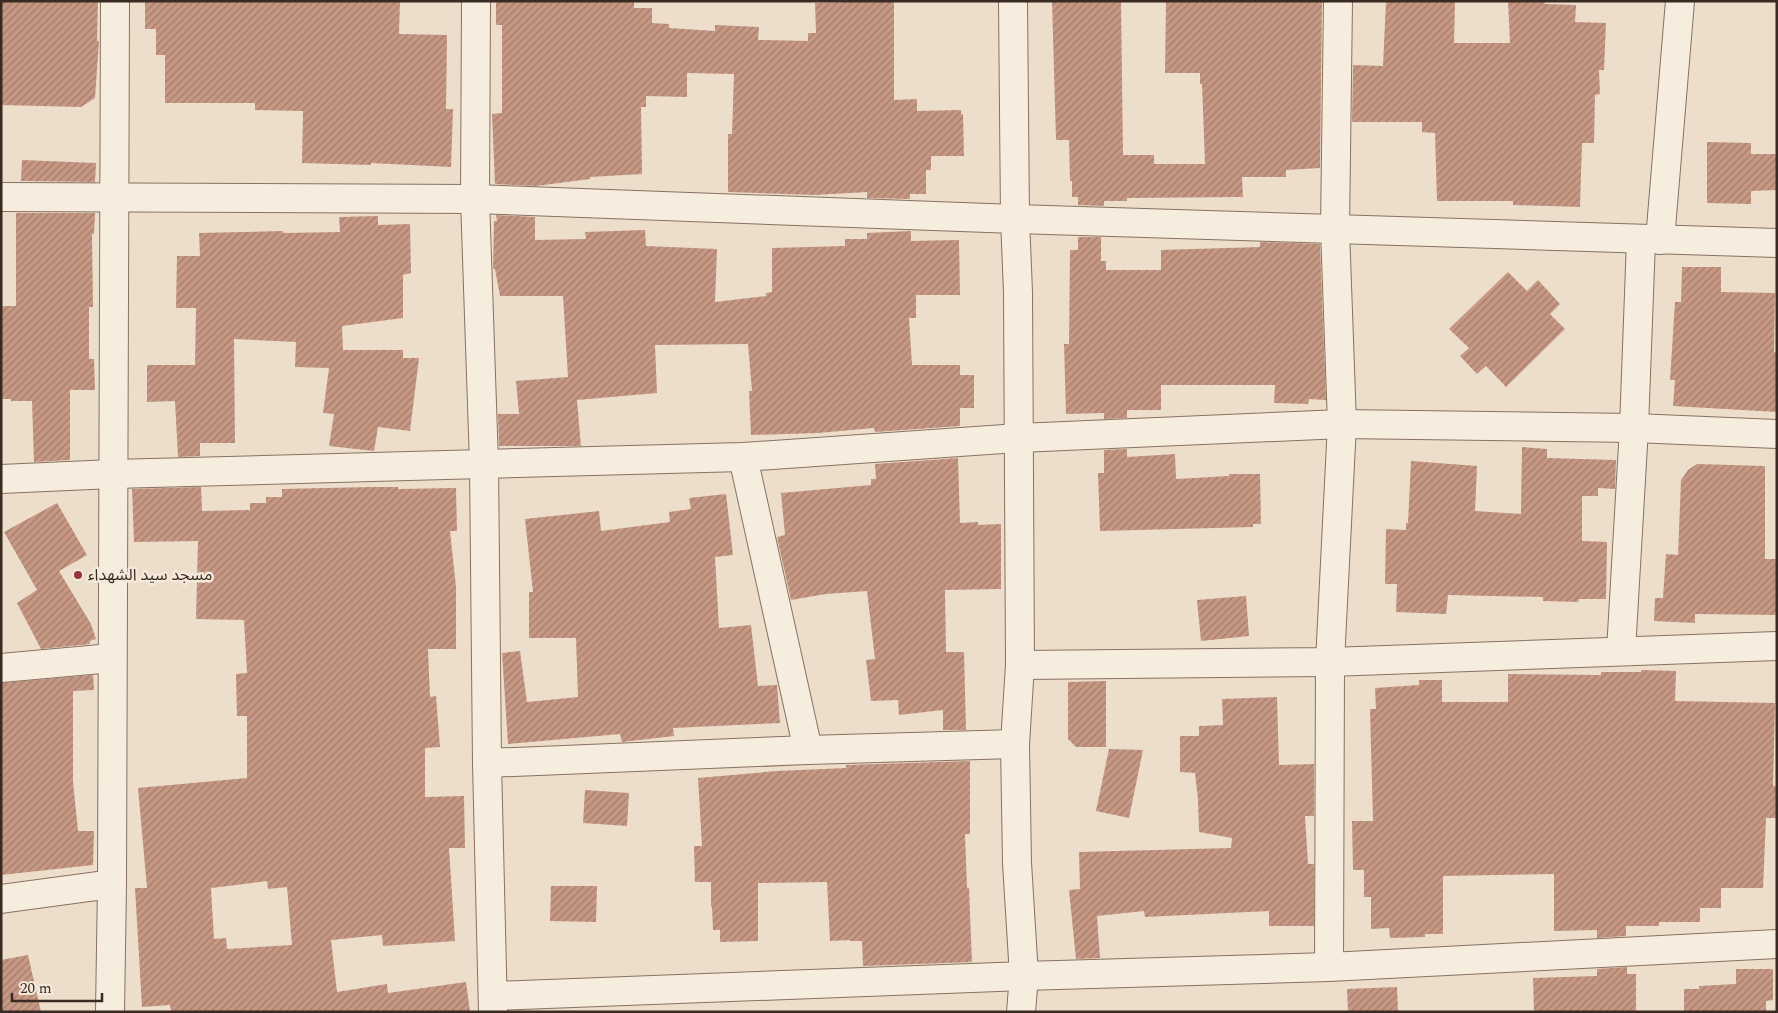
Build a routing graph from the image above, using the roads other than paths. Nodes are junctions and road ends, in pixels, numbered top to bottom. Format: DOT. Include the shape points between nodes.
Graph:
graph roads {
  1 [pos="115,1"];
  2 [pos="476,1"];
  3 [pos="1013,1"];
  4 [pos="1338,1"];
  5 [pos="1680,1"];
  6 [pos="1,197"];
  7 [pos="115,198"];
  8 [pos="475,199"];
  9 [pos="1014,219"];
  10 [pos="1335,229"];
  11 [pos="1651,240"];
  12 [pos="1777,243"];
  13 [pos="1342,424"];
  14 [pos="1634,428"];
  15 [pos="1777,434"];
  16 [pos="1019,438"];
  17 [pos="742,457"];
  18 [pos="484,463"];
  19 [pos="113,474"];
  20 [pos="1,478"];
  21 [pos="1777,646"];
  22 [pos="1622,651"];
  23 [pos="112,658"];
  24 [pos="1330,662"];
  25 [pos="1020,664"];
  26 [pos="1,668"];
  27 [pos="1016,744"];
  28 [pos="808,750"];
  29 [pos="488,762"];
  30 [pos="112,884"];
  31 [pos="1,899"];
  32 [pos="1777,944"];
  33 [pos="1329,967"];
  34 [pos="1024,976"];
  35 [pos="493,1004"];
  36 [pos="110,1012"];
  37 [pos="1021,1012"];
  1 -- 7 [label="street"];
  2 -- 8 [label="street"];
  3 -- 9 [label="street"];
  4 -- 10 [label="street"];
  5 -- 11 [label="street"];
  6 -- 7 [label="street"];
  7 -- 8 [label="street"];
  7 -- 19 [label="street"];
  8 -- 9 [label="street"];
  8 -- 18 [label="street"];
  9 -- 10 [label="street"];
  9 -- 16 [label="street"];
  10 -- 11 [label="street"];
  10 -- 13 [label="street"];
  11 -- 12 [label="street"];
  11 -- 14 [label="street"];
  13 -- 14 [label="street"];
  13 -- 16 [label="street"];
  13 -- 24 [label="street"];
  14 -- 15 [label="street"];
  14 -- 22 [label="street"];
  16 -- 17 [label="street"];
  16 -- 25 [label="street"];
  17 -- 18 [label="street"];
  17 -- 28 [label="street"];
  18 -- 19 [label="street"];
  18 -- 29 [label="street"];
  19 -- 20 [label="street"];
  19 -- 23 [label="street"];
  21 -- 22 [label="street"];
  22 -- 24 [label="street"];
  23 -- 26 [label="street"];
  23 -- 30 [label="street"];
  24 -- 25 [label="street"];
  24 -- 33 [label="street"];
  25 -- 27 [label="street"];
  27 -- 28 [label="street"];
  27 -- 34 [label="street" via="1017,864"];
  28 -- 29 [label="street"];
  29 -- 35 [label="street"];
  30 -- 31 [label="street"];
  30 -- 36 [label="street"];
  32 -- 33 [label="street"];
  33 -- 34 [label="street"];
  34 -- 35 [label="street"];
  34 -- 37 [label="street"];
}
